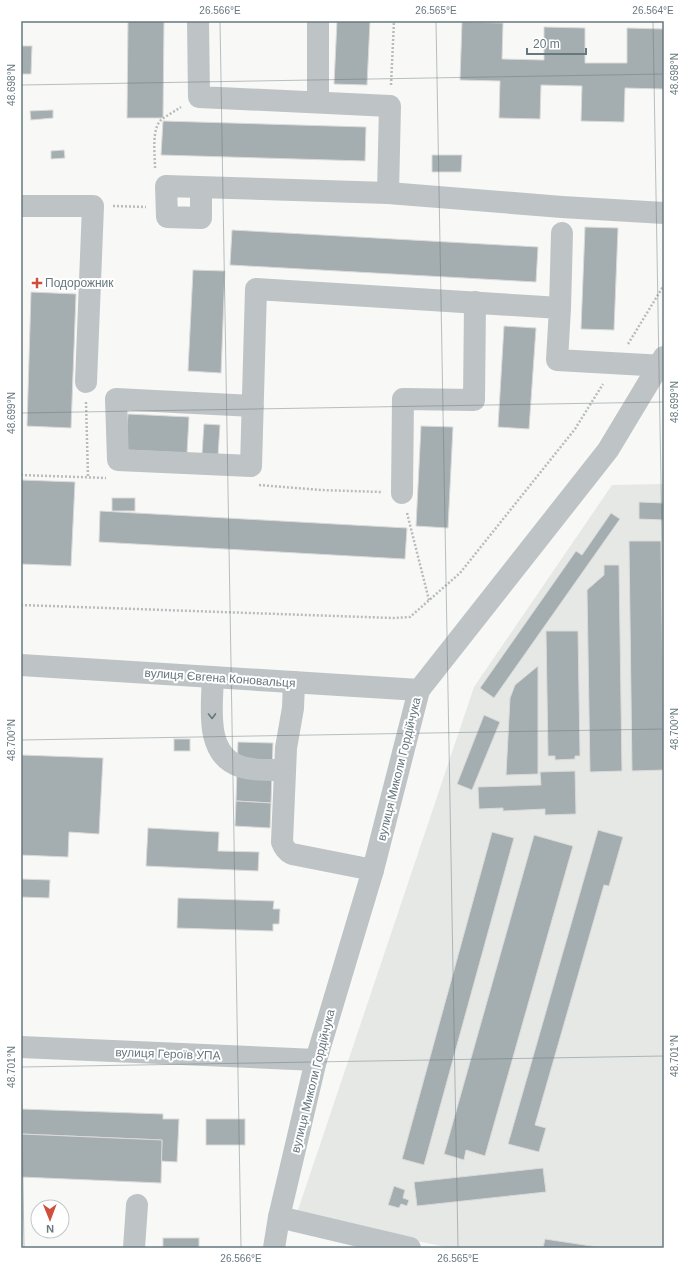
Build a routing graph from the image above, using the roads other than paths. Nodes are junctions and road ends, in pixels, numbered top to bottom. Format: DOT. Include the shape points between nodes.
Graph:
graph roads {
  1 [pos="198,21"];
  2 [pos="318,21"];
  3 [pos="318,102"];
  4 [pos="201,188"];
  5 [pos="388,193"];
  6 [pos="21,206"];
  7 [pos="664,213"];
  8 [pos="562,233"];
  9 [pos="475,302"];
  10 [pos="560,308"];
  11 [pos="662,363"];
  12 [pos="86,382"];
  13 [pos="252,406"];
  14 [pos="402,492"];
  15 [pos="21,665"];
  16 [pos="213,677"];
  17 [pos="294,682"];
  18 [pos="419,690"];
  19 [pos="285,770"];
  20 [pos="373,870"];
  21 [pos="21,1047"];
  22 [pos="316,1060"];
  23 [pos="137,1205"];
  24 [pos="279,1217"];
  25 [pos="134,1248"];
  26 [pos="274,1248"];
  27 [pos="410,1248"];
  1 -- 3 [label="street" via="199,97"];
  2 -- 3 [label="street"];
  3 -- 5 [label="street" via="390,106"];
  4 -- 4 [label="street" via="166,186 167,217 201,218"];
  4 -- 5 [label="street"];
  5 -- 7 [label="street"];
  6 -- 12 [label="street" via="93,206"];
  8 -- 10 [label="street"];
  9 -- 10 [label="street"];
  9 -- 13 [label="street" via="256,288"];
  9 -- 14 [label="street" via="474,400 403,399"];
  10 -- 11 [label="street" via="557,360"];
  11 -- 18 [label="street, вулиця Миколи Гордійчука" via="608,450"];
  13 -- 13 [label="street" via="251,466 118,460 116,399"];
  15 -- 16 [label="street, вулиця Євгена Коновальця"];
  16 -- 17 [label="street, вулиця Євгена Коновальця"];
  16 -- 19 [label="street, one-way" via="213,730 222,754 242,768"];
  17 -- 18 [label="street, вулиця Євгена Коновальця"];
  17 -- 19 [label="street"];
  18 -- 20 [label="street, вулиця Миколи Гордійчука"];
  19 -- 20 [label="street" via="282,842 287,851"];
  20 -- 22 [label="street, вулиця Миколи Гордійчука"];
  21 -- 22 [label="street, вулиця Героїв УПА"];
  22 -- 24 [label="street, вулиця Миколи Гордійчука"];
  23 -- 25 [label="street"];
  24 -- 26 [label="street, вулиця Миколи Гордійчука"];
  24 -- 27 [label="street"];
}
